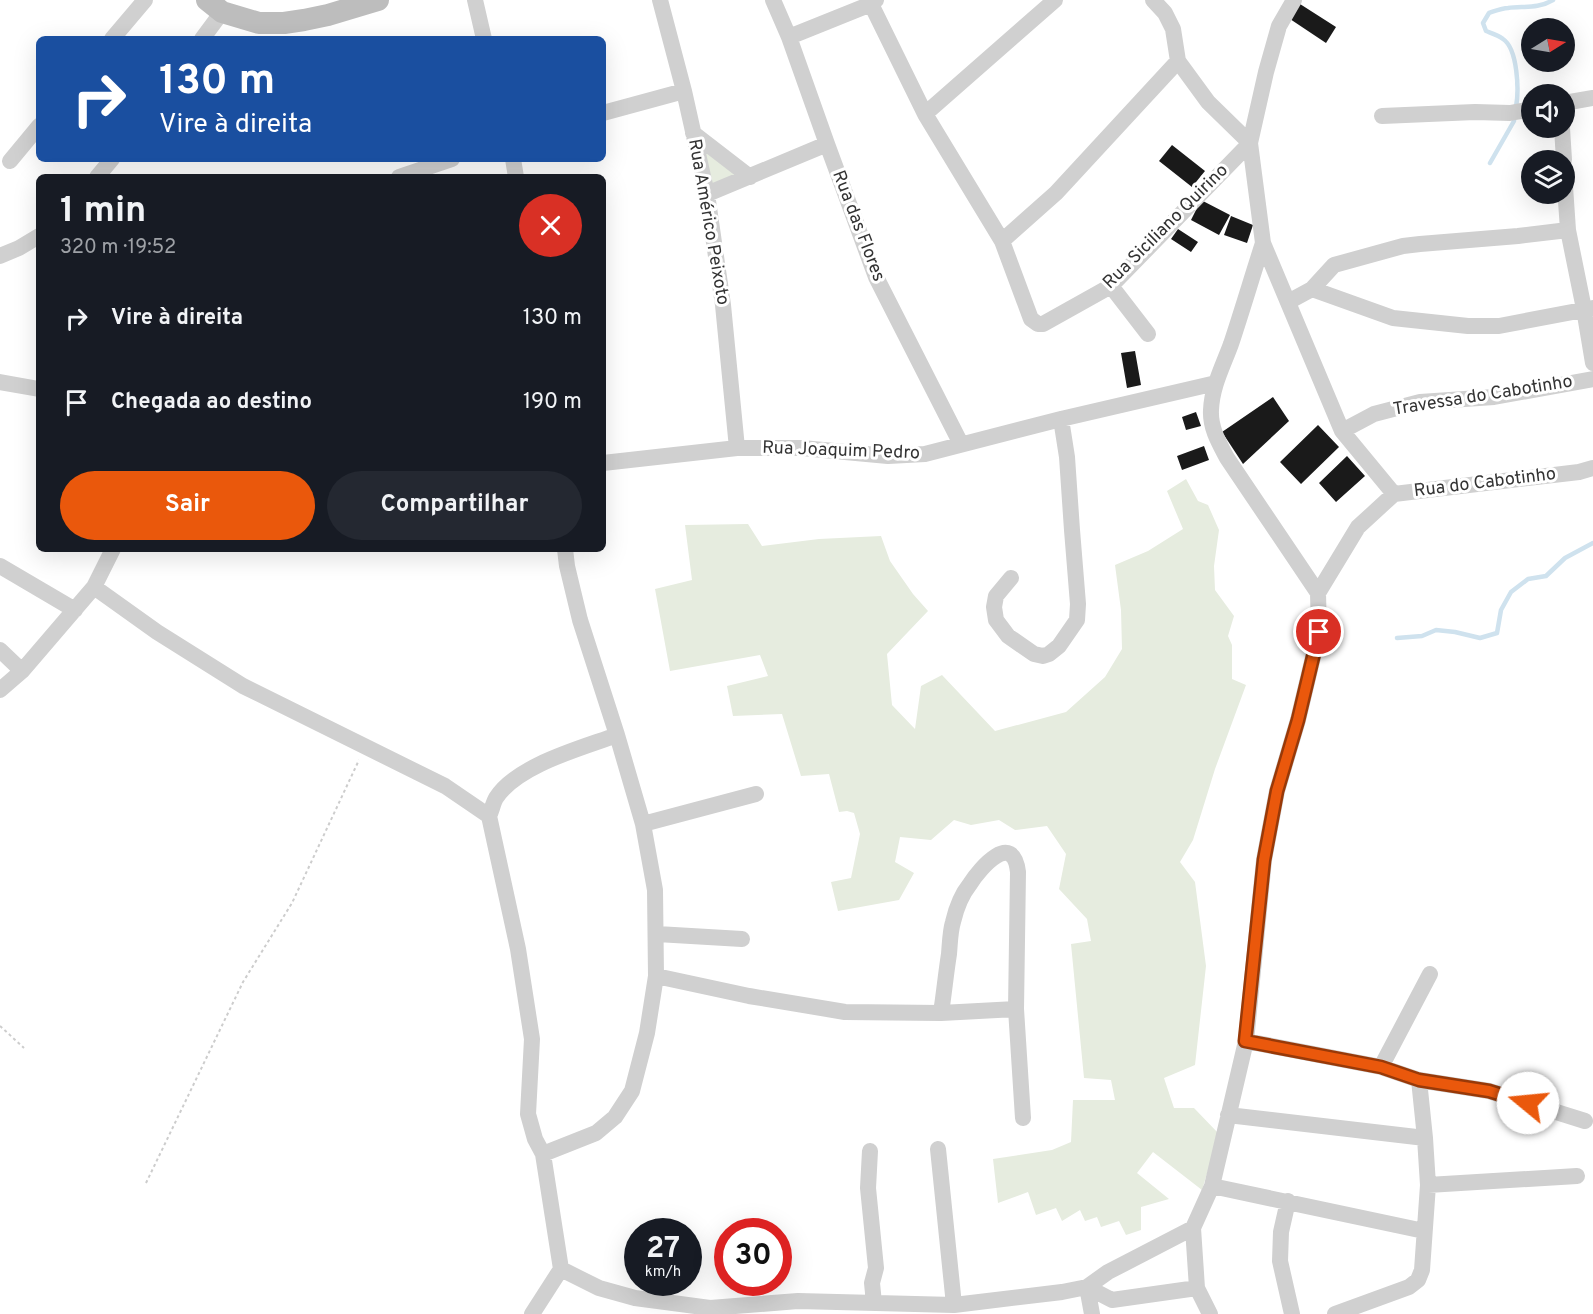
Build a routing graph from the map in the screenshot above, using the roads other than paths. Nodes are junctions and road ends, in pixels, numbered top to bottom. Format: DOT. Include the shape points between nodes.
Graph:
graph roads {
  1 [pos="145,0"];
  2 [pos="378,0"];
  3 [pos="475,0"];
  4 [pos="660,0"];
  5 [pos="773,0"];
  6 [pos="1055,0"];
  7 [pos="1153,0"];
  8 [pos="1294,0"];
  9 [pos="873,2"];
  10 [pos="214,6"];
  11 [pos="115,36"];
  12 [pos="202,36"];
  13 [pos="483,36"];
  14 [pos="789,37"];
  15 [pos="1178,61"];
  16 [pos="684,91"];
  17 [pos="1593,98"];
  18 [pos="1575,101"];
  19 [pos="1521,111"];
  20 [pos="606,112"];
  21 [pos="925,114"];
  22 [pos="1382,116"];
  23 [pos="36,130"];
  24 [pos="693,133"];
  25 [pos="1250,143"];
  26 [pos="827,144"];
  27 [pos="10,161"];
  28 [pos="110,162"];
  29 [pos="443,162"];
  30 [pos="100,174"];
  31 [pos="408,174"];
  32 [pos="750,177"];
  33 [pos="707,194"];
  34 [pos="1566,204"];
  35 [pos="1568,230"];
  36 [pos="36,238"];
  37 [pos="1002,242"];
  38 [pos="1263,243"];
  39 [pos="0,255"];
  40 [pos="1110,286"];
  41 [pos="1312,289"];
  42 [pos="1288,302"];
  43 [pos="1589,309"];
  44 [pos="1148,334"];
  45 [pos="1593,363"];
  46 [pos="1593,379"];
  47 [pos="0,382"];
  48 [pos="1216,383"];
  49 [pos="36,388"];
  50 [pos="1061,419"];
  51 [pos="1342,431"];
  52 [pos="961,444"];
  53 [pos="737,448"];
  54 [pos="606,463"];
  55 [pos="1593,468"];
  56 [pos="1394,494"];
  57 [pos="112,552"];
  58 [pos="565,552"];
  59 [pos="0,566"];
  60 [pos="1011,578"];
  61 [pos="94,587"];
  62 [pos="1318,593"];
  63 [pos="75,610"];
  64 [pos="0,650"];
  65 [pos="22,671"];
  66 [pos="0,690"];
  67 [pos="617,735"];
  68 [pos="756,794"];
  69 [pos="489,816"];
  70 [pos="643,824"];
  71 [pos="657,934"];
  72 [pos="742,939"];
  73 [pos="1430,974"];
  74 [pos="656,976"];
  75 [pos="1016,1009"];
  76 [pos="941,1013"];
  77 [pos="1245,1041"];
  78 [pos="1381,1067"];
  79 [pos="1419,1080"];
  80 [pos="1228,1115"];
  81 [pos="1023,1118"];
  82 [pos="1585,1121"];
  83 [pos="1425,1138"];
  84 [pos="938,1149"];
  85 [pos="870,1151"];
  86 [pos="543,1154"];
  87 [pos="1577,1176"];
  88 [pos="1428,1185"];
  89 [pos="1212,1186"];
  90 [pos="1288,1201"];
  91 [pos="1193,1228"];
  92 [pos="1424,1232"];
  93 [pos="561,1269"];
  94 [pos="1087,1287"];
  95 [pos="1197,1288"];
  96 [pos="874,1304"];
  97 [pos="954,1305"];
  98 [pos="532,1314"];
  99 [pos="1092,1314"];
  100 [pos="1210,1314"];
  101 [pos="1292,1314"];
  102 [pos="1335,1314"];
  1 -- 11 [label="street"];
  2 -- 10 [label="main road" via="284,23 259,23"];
  3 -- 13 [label="street"];
  4 -- 16 [label="street, Rua Américo Peixoto"];
  5 -- 14 [label="street, Rua das Flores"];
  6 -- 21 [label="street"];
  7 -- 15 [label="street" via="1173,29"];
  8 -- 25 [label="street" via="1279,26"];
  9 -- 14 [label="street"];
  9 -- 21 [label="street"];
  10 -- 12 [label="street"];
  14 -- 26 [label="street, Rua das Flores"];
  15 -- 25 [label="street" via="1208,102"];
  15 -- 37 [label="street" via="1056,193"];
  16 -- 20 [label="street"];
  16 -- 24 [label="street, Rua Américo Peixoto"];
  17 -- 18 [label="street"];
  19 -- 22 [label="street"];
  21 -- 37 [label="street"];
  23 -- 27 [label="street"];
  24 -- 32 [label="street"];
  24 -- 33 [label="street, Rua Américo Peixoto"];
  25 -- 38 [label="street"];
  25 -- 40 [label="street, Rua Siciliano Quirino"];
  26 -- 32 [label="street"];
  26 -- 52 [label="street, Rua das Flores" via="876,277"];
  28 -- 30 [label="street"];
  29 -- 31 [label="street"];
  32 -- 33 [label="street"];
  33 -- 53 [label="street, Rua Américo Peixoto"];
  34 -- 35 [label="street"];
  35 -- 41 [label="street" via="1403,246 1334,265"];
  35 -- 43 [label="street"];
  36 -- 39 [label="street"];
  37 -- 40 [label="street, Rua Siciliano Quirino" via="1031,320 1038,324 1047,323"];
  38 -- 42 [label="street"];
  38 -- 48 [label="street"];
  40 -- 44 [label="street"];
  41 -- 42 [label="street"];
  41 -- 43 [label="street" via="1393,318 1456,325 1499,326"];
  42 -- 51 [label="street"];
  43 -- 45 [label="street"];
  46 -- 51 [label="street, Travessa do Cabotinho" via="1494,397 1420,402 1374,414"];
  47 -- 49 [label="street"];
  48 -- 50 [label="street, Rua Joaquim Pedro"];
  48 -- 62 [label="street" via="1211,411 1219,444"];
  50 -- 52 [label="street, Rua Joaquim Pedro"];
  50 -- 60 [label="street" via="1078,604 1077,620 1049,654 1034,654 1008,636 996,620 996,596"];
  51 -- 56 [label="street"];
  52 -- 53 [label="street, Rua Joaquim Pedro" via="899,456 802,448"];
  53 -- 54 [label="street, Rua Joaquim Pedro"];
  55 -- 56 [label="street, Rua do Cabotinho"];
  56 -- 62 [label="street, Rua do Cabotinho" via="1358,527"];
  57 -- 61 [label="street"];
  58 -- 67 [label="street" via="580,620"];
  59 -- 63 [label="street"];
  61 -- 63 [label="street"];
  61 -- 69 [label="street" via="243,686 445,786"];
  62 -- 77 [label="street" via="1319,632 1277,791 1264,860"];
  63 -- 65 [label="street"];
  64 -- 65 [label="street"];
  65 -- 66 [label="street"];
  67 -- 69 [label="street" via="539,764 515,778 496,798"];
  67 -- 70 [label="street"];
  68 -- 70 [label="street"];
  69 -- 86 [label="street" via="518,949 532,1039 528,1113"];
  70 -- 71 [label="street" via="655,890"];
  71 -- 72 [label="street"];
  71 -- 74 [label="street"];
  73 -- 78 [label="street"];
  74 -- 76 [label="street" via="845,1012"];
  74 -- 86 [label="street" via="632,1091 615,1117 596,1133"];
  75 -- 76 [label="street"];
  75 -- 76 [label="street" via="1018,872 1015,859 1003,853 990,861 960,900 953,922"];
  75 -- 81 [label="street"];
  77 -- 78 [label="street"];
  77 -- 80 [label="street"];
  78 -- 79 [label="street"];
  79 -- 82 [label="street" via="1489,1091"];
  79 -- 83 [label="street"];
  80 -- 83 [label="street"];
  80 -- 89 [label="street"];
  83 -- 88 [label="street"];
  84 -- 97 [label="street"];
  85 -- 96 [label="street"];
  86 -- 93 [label="street"];
  87 -- 88 [label="street"];
  88 -- 92 [label="street"];
  89 -- 90 [label="street"];
  89 -- 91 [label="street"];
  90 -- 92 [label="street"];
  90 -- 101 [label="street" via="1280,1261"];
  91 -- 94 [label="street"];
  91 -- 95 [label="street"];
  92 -- 102 [label="street" via="1425,1256 1418,1280 1409,1287"];
  93 -- 96 [label="street" via="599,1288 635,1298 710,1308 798,1301"];
  93 -- 98 [label="street"];
  94 -- 95 [label="street" via="1112,1300"];
  94 -- 97 [label="street"];
  94 -- 99 [label="street"];
  95 -- 100 [label="street"];
  96 -- 97 [label="street"];
}
